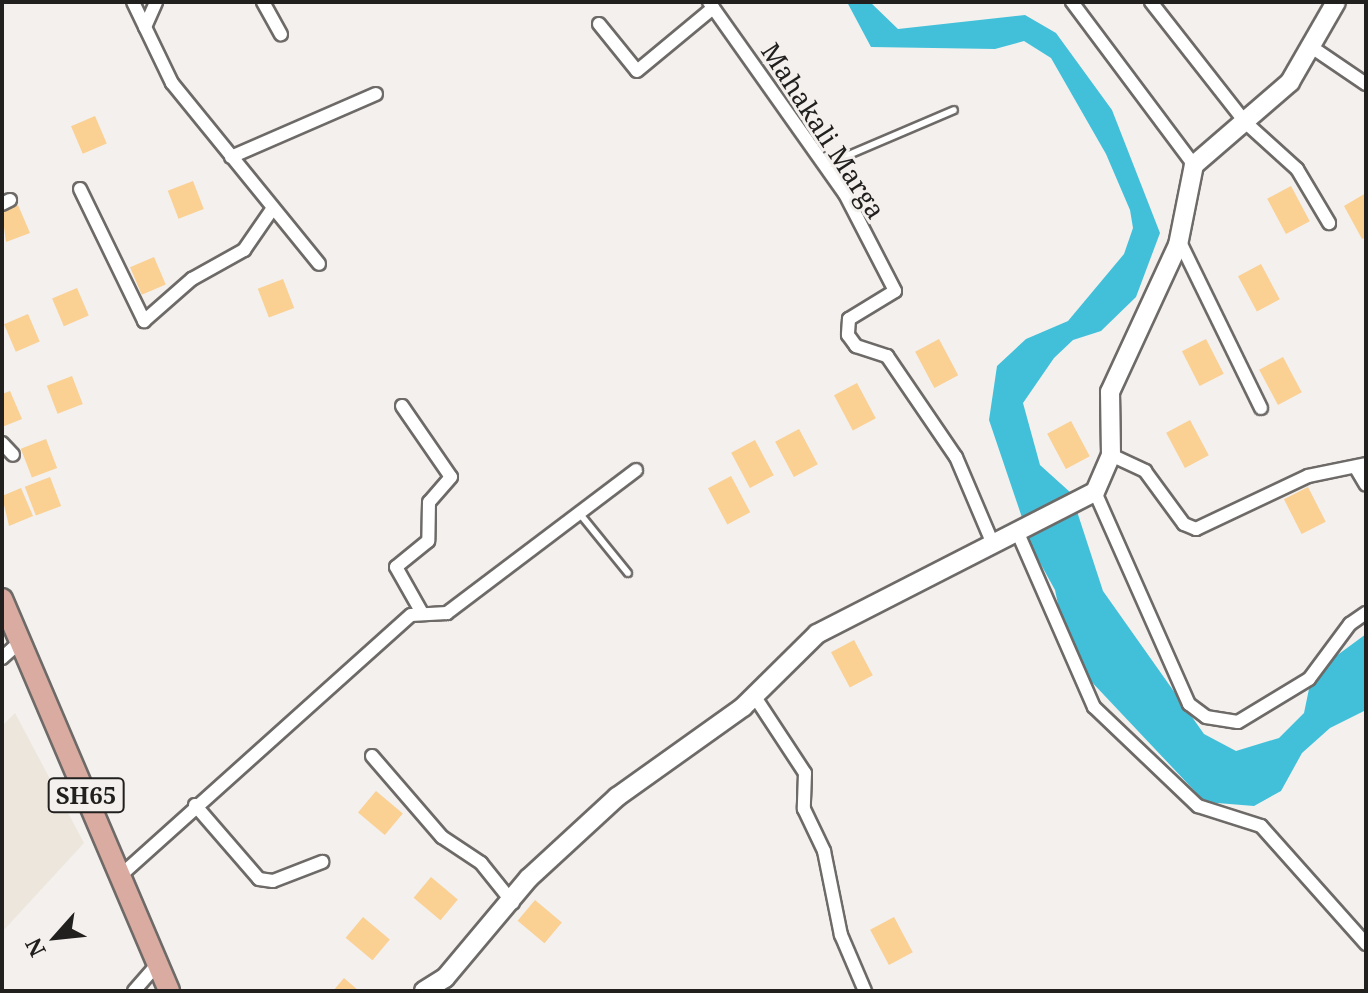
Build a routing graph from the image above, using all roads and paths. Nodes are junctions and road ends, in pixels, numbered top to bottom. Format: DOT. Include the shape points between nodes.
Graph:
graph roads {
  1 [pos="133,2"];
  2 [pos="156,2"];
  3 [pos="263,2"];
  4 [pos="1072,2"];
  5 [pos="1151,2"];
  6 [pos="1336,2"];
  7 [pos="711,5"];
  8 [pos="599,24"];
  9 [pos="145,27"];
  10 [pos="281,34"];
  11 [pos="1313,48"];
  12 [pos="1366,84"];
  13 [pos="376,94"];
  14 [pos="954,110"];
  15 [pos="1245,122"];
  16 [pos="231,157"];
  17 [pos="825,165"];
  18 [pos="1194,165"];
  19 [pos="80,189"];
  20 [pos="273,208"];
  21 [pos="1329,223"];
  22 [pos="1179,240"];
  23 [pos="319,264"];
  24 [pos="402,406"];
  25 [pos="1261,408"];
  26 [pos="2,443"];
  27 [pos="13,455"];
  28 [pos="1111,455"];
  29 [pos="1362,467"];
  30 [pos="636,470"];
  31 [pos="1366,485"];
  32 [pos="1088,496"];
  33 [pos="579,512"];
  34 [pos="1020,529"];
  35 [pos="993,544"];
  36 [pos="628,573"];
  37 [pos="2,599"];
  38 [pos="422,613"];
  39 [pos="1366,613"];
  40 [pos="20,642"];
  41 [pos="2,658"];
  42 [pos="755,697"];
  43 [pos="372,756"];
  44 [pos="195,805"];
  45 [pos="322,862"];
  46 [pos="121,875"];
  47 [pos="513,903"];
  48 [pos="1366,944"];
  49 [pos="158,963"];
  50 [pos="134,991"];
  51 [pos="169,991"];
  52 [pos="424,991"];
  53 [pos="865,991"];
  1 -- 9 [label="street"];
  2 -- 9 [label="street"];
  3 -- 10 [label="street"];
  4 -- 18 [label="street"];
  5 -- 15 [label="street"];
  6 -- 11 [label="main road"];
  7 -- 8 [label="street" via="637,71"];
  7 -- 17 [label="street, Mahakali Marga"];
  9 -- 16 [label="street" via="172,83"];
  11 -- 12 [label="street"];
  11 -- 15 [label="main road" via="1290,82"];
  13 -- 16 [label="street"];
  14 -- 17 [label="lane"];
  15 -- 18 [label="main road"];
  15 -- 21 [label="street" via="1297,169"];
  16 -- 20 [label="street"];
  17 -- 35 [label="street, Mahakali Marga" via="895,291 849,319 848,335 856,346 887,356 956,457"];
  18 -- 22 [label="main road"];
  19 -- 20 [label="street" via="144,321 192,279 244,250"];
  20 -- 23 [label="street"];
  22 -- 25 [label="street"];
  22 -- 28 [label="main road" via="1110,392"];
  24 -- 38 [label="street" via="451,477 429,502 428,541 396,567"];
  26 -- 27 [label="street"];
  28 -- 29 [label="street" via="1145,471 1184,524 1196,529 1308,476"];
  28 -- 32 [label="main road"];
  29 -- 31 [label="street"];
  30 -- 33 [label="street"];
  32 -- 34 [label="main road"];
  32 -- 39 [label="street" via="1189,704 1206,717 1238,722 1309,679 1350,624"];
  33 -- 36 [label="lane"];
  33 -- 38 [label="street" via="447,613"];
  34 -- 35 [label="main road"];
  34 -- 48 [label="street" via="1094,707 1198,806 1261,826"];
  35 -- 42 [label="main road" via="817,634"];
  37 -- 40 [label="main road, SH65"];
  38 -- 44 [label="street" via="411,615 340,673"];
  40 -- 41 [label="street"];
  40 -- 46 [label="main road, SH65"];
  42 -- 47 [label="main road" via="617,797 529,878"];
  42 -- 53 [label="street" via="805,773 804,809 824,851 841,935"];
  43 -- 47 [label="street" via="442,837 481,863"];
  44 -- 45 [label="street" via="259,879 273,881"];
  44 -- 46 [label="street"];
  46 -- 49 [label="main road, SH65"];
  47 -- 52 [label="main road" via="445,978"];
  49 -- 50 [label="street"];
  49 -- 51 [label="main road, SH65"];
}
